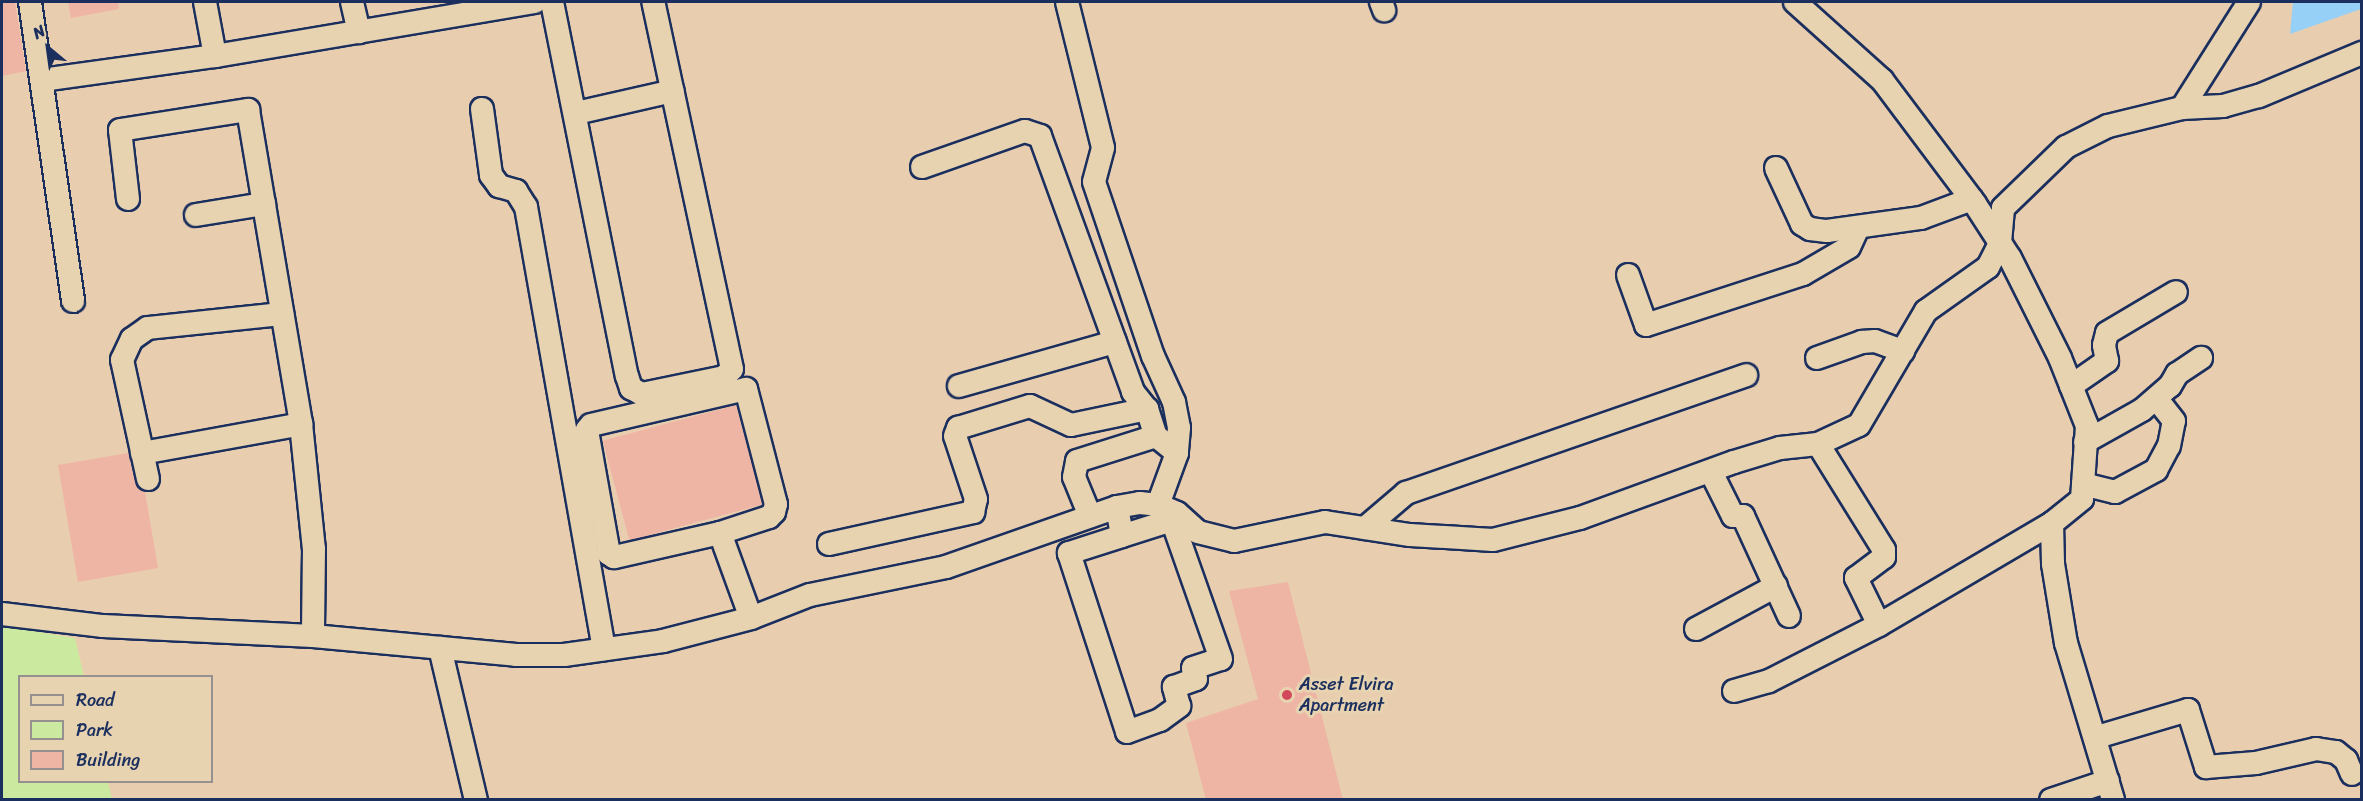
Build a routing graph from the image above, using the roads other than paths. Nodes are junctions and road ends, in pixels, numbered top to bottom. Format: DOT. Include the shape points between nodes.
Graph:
graph roads {
  1 [pos="30,2"];
  2 [pos="205,2"];
  3 [pos="352,2"];
  4 [pos="534,2"];
  5 [pos="552,2"];
  6 [pos="653,2"];
  7 [pos="1067,2"];
  8 [pos="1795,2"];
  9 [pos="2249,2"];
  10 [pos="359,32"];
  11 [pos="2361,53"];
  12 [pos="215,56"];
  13 [pos="42,80"];
  14 [pos="673,91"];
  15 [pos="2182,108"];
  16 [pos="482,109"];
  17 [pos="576,113"];
  18 [pos="922,167"];
  19 [pos="1776,168"];
  20 [pos="128,199"];
  21 [pos="1972,199"];
  22 [pos="264,204"];
  23 [pos="196,215"];
  24 [pos="1858,228"];
  25 [pos="2000,243"];
  26 [pos="1628,275"];
  27 [pos="2176,292"];
  28 [pos="73,301"];
  29 [pos="282,314"];
  30 [pos="1115,342"];
  31 [pos="1903,351"];
  32 [pos="1817,358"];
  33 [pos="2201,358"];
  34 [pos="1746,375"];
  35 [pos="959,386"];
  36 [pos="2071,386"];
  37 [pos="2157,399"];
  38 [pos="1146,409"];
  39 [pos="301,424"];
  40 [pos="1156,436"];
  41 [pos="2085,442"];
  42 [pos="1818,444"];
  43 [pos="142,453"];
  44 [pos="1177,453"];
  45 [pos="1711,472"];
  46 [pos="148,478"];
  47 [pos="2083,484"];
  48 [pos="1158,505"];
  49 [pos="1117,507"];
  50 [pos="1090,516"];
  51 [pos="2052,523"];
  52 [pos="1365,528"];
  53 [pos="720,533"];
  54 [pos="1122,536"];
  55 [pos="829,544"];
  56 [pos="1776,586"];
  57 [pos="2,614"];
  58 [pos="1789,616"];
  59 [pos="751,618"];
  60 [pos="1879,625"];
  61 [pos="1696,629"];
  62 [pos="313,636"];
  63 [pos="440,648"];
  64 [pos="604,649"];
  65 [pos="1734,691"];
  66 [pos="2097,737"];
  67 [pos="2352,774"];
  68 [pos="2110,790"];
  69 [pos="476,800"];
  70 [pos="2051,800"];
  1 -- 13 [label="street"];
  2 -- 12 [label="street"];
  3 -- 10 [label="street"];
  4 -- 10 [label="street"];
  5 -- 17 [label="street"];
  6 -- 14 [label="street"];
  7 -- 44 [label="street" via="1103,148 1094,182 1153,356 1174,402 1179,428"];
  8 -- 21 [label="street" via="1882,80"];
  9 -- 15 [label="street"];
  10 -- 12 [label="street"];
  11 -- 15 [label="street" via="2259,96 2223,106"];
  12 -- 13 [label="street"];
  13 -- 28 [label="street"];
  14 -- 17 [label="street"];
  14 -- 17 [label="street" via="732,369 724,377 642,394 632,388"];
  15 -- 25 [label="street" via="2108,126 2066,147 2003,208"];
  16 -- 64 [label="street" via="490,175 499,186 516,191 526,207"];
  18 -- 30 [label="street" via="1025,131 1040,136"];
  19 -- 24 [label="street" via="1802,224 1827,231"];
  20 -- 22 [label="street" via="120,130 248,110"];
  21 -- 24 [label="street" via="1921,218"];
  21 -- 25 [label="street"];
  22 -- 23 [label="street"];
  22 -- 29 [label="street"];
  24 -- 26 [label="street" via="1849,248 1803,274 1646,325"];
  25 -- 31 [label="street" via="1988,267 1926,312"];
  25 -- 36 [label="street"];
  27 -- 36 [label="street" via="2107,333 2107,361"];
  29 -- 39 [label="street"];
  29 -- 43 [label="street" via="148,328 132,339 122,360"];
  30 -- 35 [label="street"];
  30 -- 38 [label="street" via="1132,392"];
  31 -- 32 [label="street" via="1875,341 1862,342"];
  31 -- 42 [label="street" via="1859,425"];
  33 -- 37 [label="street" via="2177,374"];
  34 -- 52 [label="street" via="1406,493"];
  36 -- 41 [label="street" via="2086,426"];
  37 -- 41 [label="street"];
  37 -- 47 [label="street" via="2175,421 2169,446 2156,470 2115,492"];
  38 -- 40 [label="street"];
  38 -- 55 [label="street" via="1071,425 1030,406 958,428 955,436 976,499 973,512"];
  39 -- 43 [label="street"];
  39 -- 62 [label="street" via="314,549"];
  40 -- 44 [label="street"];
  40 -- 50 [label="street" via="1077,460 1074,477"];
  41 -- 47 [label="street"];
  42 -- 45 [label="street" via="1780,448"];
  42 -- 60 [label="street" via="1884,550 1884,557 1856,578"];
  43 -- 46 [label="street"];
  44 -- 48 [label="street"];
  45 -- 52 [label="street" via="1581,518 1493,540"];
  45 -- 56 [label="street" via="1734,516 1743,516"];
  47 -- 51 [label="street" via="2082,499"];
  48 -- 49 [label="street"];
  48 -- 52 [label="street" via="1177,513 1198,532 1234,541 1325,522"];
  49 -- 50 [label="street"];
  49 -- 54 [label="street"];
  50 -- 59 [label="street" via="946,567 810,595"];
  51 -- 60 [label="street"];
  51 -- 66 [label="street" via="2053,564 2066,643"];
  53 -- 53 [label="street" via="770,517 776,504 746,389 591,425 587,430 609,554 614,557"];
  53 -- 59 [label="street"];
  54 -- 54 [label="street" via="1069,553 1127,732 1160,720 1179,706 1174,687 1196,679 1193,668 1221,659 1172,520"];
  56 -- 58 [label="street"];
  56 -- 61 [label="street"];
  57 -- 62 [label="street" via="103,626"];
  59 -- 64 [label="street" via="663,640"];
  60 -- 65 [label="street" via="1769,681"];
  62 -- 63 [label="street"];
  63 -- 64 [label="street" via="516,655 564,655"];
  63 -- 69 [label="street"];
  66 -- 67 [label="street" via="2188,710 2206,767 2256,764 2316,749 2336,752 2346,760"];
  66 -- 68 [label="street"];
  68 -- 70 [label="street"];
}
